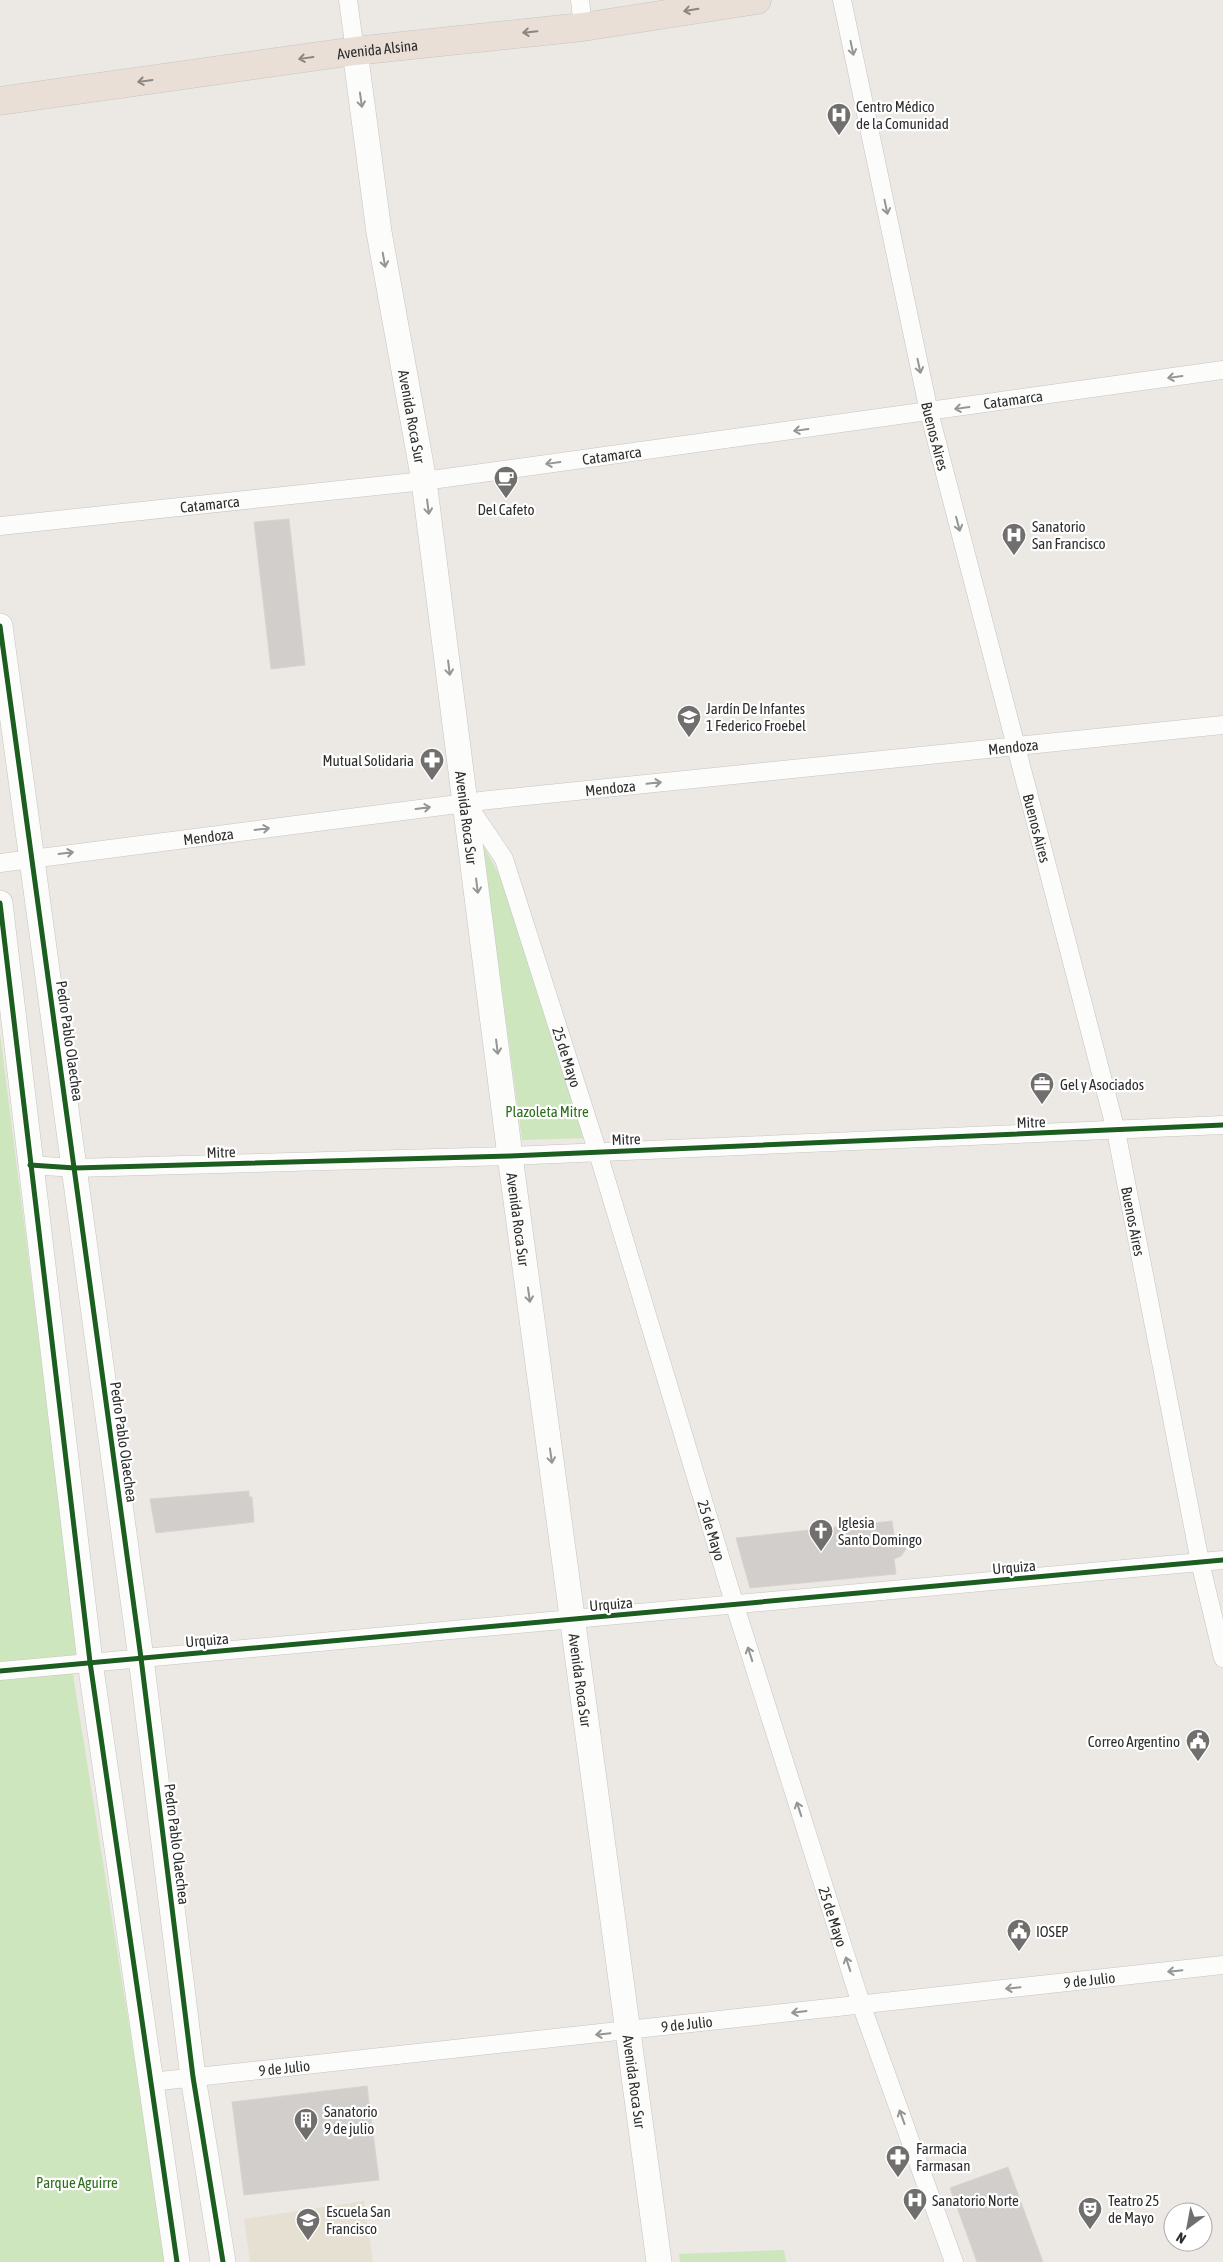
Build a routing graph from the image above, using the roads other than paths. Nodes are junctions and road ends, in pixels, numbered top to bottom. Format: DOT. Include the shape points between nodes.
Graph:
graph roads {
  1 [pos="348,0"];
  2 [pos="580,0"];
  3 [pos="757,0"];
  4 [pos="842,0"];
  5 [pos="583,27"];
  6 [pos="355,51"];
  7 [pos="0,101"];
  8 [pos="1223,370"];
  9 [pos="929,412"];
  10 [pos="424,481"];
  11 [pos="0,526"];
  12 [pos="0,626"];
  13 [pos="1223,725"];
  14 [pos="1015,745"];
  15 [pos="466,803"];
  16 [pos="33,858"];
  17 [pos="0,863"];
  18 [pos="0,903"];
  19 [pos="1223,1125"];
  20 [pos="1116,1130"];
  21 [pos="598,1153"];
  22 [pos="510,1156"];
  23 [pos="30,1165"];
  24 [pos="75,1168"];
  25 [pos="1223,1560"];
  26 [pos="1200,1562"];
  27 [pos="735,1606"];
  28 [pos="574,1620"];
  29 [pos="141,1658"];
  30 [pos="1223,1658"];
  31 [pos="90,1662"];
  32 [pos="0,1671"];
  33 [pos="1223,1965"];
  34 [pos="861,2004"];
  35 [pos="627,2032"];
  36 [pos="193,2078"];
  37 [pos="151,2082"];
  38 [pos="177,2262"];
  39 [pos="223,2262"];
  40 [pos="659,2262"];
  41 [pos="954,2262"];
  1 -- 6 [label="street, Avenida Roca Sur"];
  2 -- 5 [label="street"];
  3 -- 5 [label="highway, Avenida Alsina, one-way"];
  4 -- 9 [label="street, Buenos Aires, one-way"];
  5 -- 6 [label="highway, Avenida Alsina, one-way"];
  6 -- 7 [label="highway, Avenida Alsina, one-way"];
  6 -- 10 [label="street, Avenida Roca Sur, one-way" via="379,232"];
  8 -- 9 [label="street, Catamarca, one-way"];
  9 -- 10 [label="street, Catamarca, one-way"];
  9 -- 14 [label="street, Buenos Aires, one-way"];
  10 -- 11 [label="street, Catamarca"];
  10 -- 15 [label="street, Avenida Roca Sur, one-way"];
  12 -- 16 [label="street, Pedro Pablo Olaechea"];
  13 -- 14 [label="street, Mendoza"];
  15 -- 14 [label="street, Mendoza, one-way"];
  14 -- 20 [label="street, Buenos Aires"];
  16 -- 15 [label="street, Mendoza, one-way"];
  15 -- 21 [label="street, 25 de Mayo" via="504,860"];
  15 -- 22 [label="street, Avenida Roca Sur, one-way"];
  16 -- 17 [label="street, Mendoza"];
  16 -- 24 [label="street, Pedro Pablo Olaechea"];
  18 -- 23 [label="street"];
  19 -- 20 [label="street, Mitre"];
  20 -- 21 [label="street, Mitre"];
  20 -- 26 [label="street, Buenos Aires"];
  21 -- 22 [label="street, Mitre"];
  21 -- 27 [label="street, 25 de Mayo"];
  22 -- 24 [label="street, Mitre"];
  22 -- 28 [label="street, Avenida Roca Sur, one-way"];
  23 -- 24 [label="street, Mitre"];
  23 -- 31 [label="street"];
  24 -- 29 [label="street, Pedro Pablo Olaechea"];
  25 -- 26 [label="street, Urquiza"];
  26 -- 27 [label="street, Urquiza"];
  26 -- 30 [label="street, Buenos Aires"];
  27 -- 28 [label="street, Urquiza"];
  34 -- 27 [label="street, 25 de Mayo, one-way"];
  28 -- 29 [label="street, Urquiza"];
  28 -- 35 [label="street, Avenida Roca Sur"];
  29 -- 31 [label="street, Urquiza"];
  29 -- 36 [label="street, Pedro Pablo Olaechea"];
  31 -- 32 [label="street, Urquiza"];
  31 -- 37 [label="street"];
  33 -- 34 [label="street, 9 de Julio, one-way"];
  34 -- 35 [label="street, 9 de Julio, one-way"];
  41 -- 34 [label="street, 25 de Mayo, one-way"];
  35 -- 36 [label="street, 9 de Julio, one-way"];
  35 -- 40 [label="street, Avenida Roca Sur"];
  36 -- 37 [label="street, 9 de Julio"];
  36 -- 39 [label="street, Pedro Pablo Olaechea"];
  37 -- 38 [label="street"];
}
